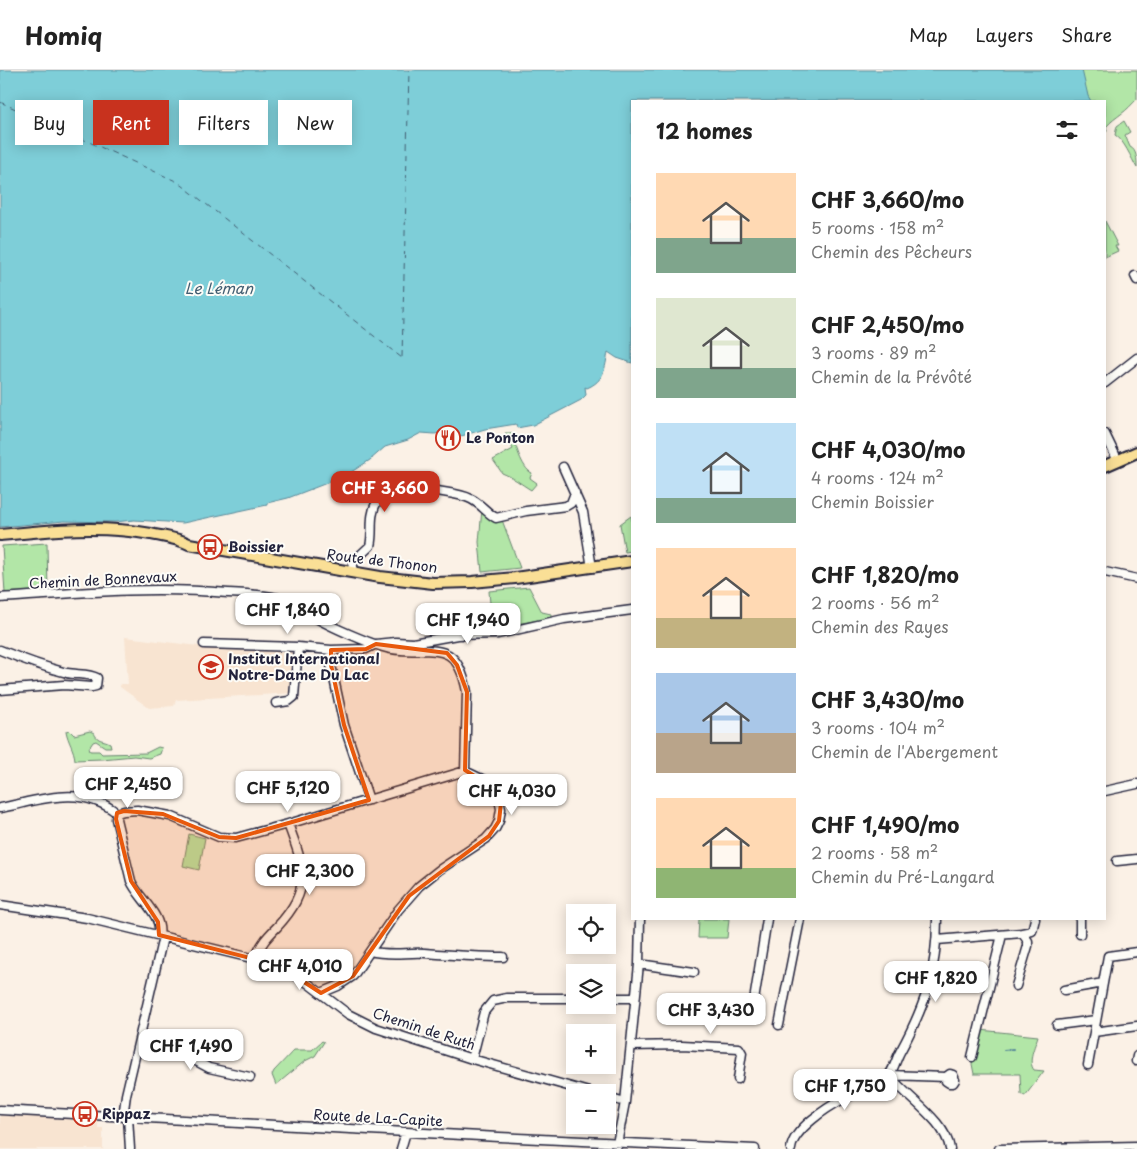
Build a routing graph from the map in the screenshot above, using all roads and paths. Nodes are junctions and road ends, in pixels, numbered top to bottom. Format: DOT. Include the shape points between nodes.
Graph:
graph roads {
  1 [pos="1137,358"];
  2 [pos="1106,382"];
  3 [pos="1106,439"];
  4 [pos="1137,452"];
  5 [pos="1118,461"];
  6 [pos="1106,466"];
  7 [pos="563,467"];
  8 [pos="575,493"];
  9 [pos="0,535"];
  10 [pos="0,540"];
  11 [pos="189,544"];
  12 [pos="631,561"];
  13 [pos="592,568"];
  14 [pos="351,572"];
  15 [pos="1106,572"];
  16 [pos="1137,579"];
  17 [pos="0,598"];
  18 [pos="631,610"];
  19 [pos="204,644"];
  20 [pos="376,644"];
  21 [pos="298,647"];
  22 [pos="0,650"];
  23 [pos="331,650"];
  24 [pos="0,690"];
  25 [pos="276,703"];
  26 [pos="465,771"];
  27 [pos="1137,784"];
  28 [pos="1106,791"];
  29 [pos="369,800"];
  30 [pos="0,808"];
  31 [pos="117,813"];
  32 [pos="288,824"];
  33 [pos="1137,858"];
  34 [pos="1117,861"];
  35 [pos="0,905"];
  36 [pos="640,920"];
  37 [pos="767,920"];
  38 [pos="800,920"];
  39 [pos="937,920"];
  40 [pos="1035,920"];
  41 [pos="1080,920"];
  42 [pos="1022,933"];
  43 [pos="1080,934"];
  44 [pos="1000,935"];
  45 [pos="161,936"];
  46 [pos="936,940"];
  47 [pos="370,951"];
  48 [pos="1137,952"];
  49 [pos="503,957"];
  50 [pos="256,958"];
  51 [pos="639,964"];
  52 [pos="694,972"];
  53 [pos="1103,984"];
  54 [pos="1016,986"];
  55 [pos="1064,990"];
  56 [pos="321,993"];
  57 [pos="566,998"];
  58 [pos="616,998"];
  59 [pos="635,998"];
  60 [pos="752,1013"];
  61 [pos="1096,1020"];
  62 [pos="779,1025"];
  63 [pos="1057,1025"];
  64 [pos="1137,1026"];
  65 [pos="1094,1032"];
  66 [pos="140,1036"];
  67 [pos="631,1046"];
  68 [pos="972,1057"];
  69 [pos="472,1058"];
  70 [pos="1088,1065"];
  71 [pos="890,1075"];
  72 [pos="250,1077"];
  73 [pos="946,1077"];
  74 [pos="738,1079"];
  75 [pos="566,1085"];
  76 [pos="616,1099"];
  77 [pos="625,1102"];
  78 [pos="0,1110"];
  79 [pos="125,1117"];
  80 [pos="406,1132"];
  81 [pos="617,1146"];
  82 [pos="1137,1146"];
  83 [pos="130,1149"];
  84 [pos="401,1149"];
  85 [pos="755,1149"];
  86 [pos="790,1149"];
  87 [pos="950,1149"];
  88 [pos="999,1149"];
  1 -- 2 [label="street"];
  3 -- 5 [label="street"];
  4 -- 5 [label="main road"];
  5 -- 6 [label="main road"];
  7 -- 8 [label="street"];
  8 -- 13 [label="street" via="583,512"];
  8 -- 14 [label="street" via="566,506 496,518 477,502 462,496 419,487 389,489 379,498 373,512 370,546 354,561"];
  9 -- 11 [label="main road, Route de Thonon" via="107,529 179,539"];
  10 -- 11 [label="main road, Route de Thonon" via="98,534"];
  11 -- 14 [label="main road, Route de Thonon"];
  12 -- 13 [label="main road, Route de Thonon"];
  13 -- 14 [label="main road, Route de Thonon" via="450,583"];
  15 -- 16 [label="street"];
  17 -- 20 [label="street, Chemin de Bonnevaux" via="155,589 191,589 269,597 294,602 319,620"];
  18 -- 20 [label="street" via="564,619 498,634"];
  19 -- 21 [label="street"];
  20 -- 23 [label="street" via="366,650"];
  20 -- 26 [label="street, Chemin de Bonnevaux" via="394,649 443,652 453,658 467,692"];
  21 -- 23 [label="street"];
  21 -- 25 [label="street" via="294,697"];
  22 -- 24 [label="street" via="43,666 93,676 98,682 92,687 64,685"];
  23 -- 29 [label="street" via="331,665 344,725"];
  26 -- 29 [label="street"];
  26 -- 47 [label="street" via="486,781 498,794 501,809 498,825 489,836 414,891"];
  27 -- 28 [label="street"];
  29 -- 32 [label="street"];
  30 -- 31 [label="street" via="73,795 105,804"];
  31 -- 32 [label="street" via="137,810 170,816 228,839"];
  31 -- 45 [label="street" via="130,879 155,918"];
  32 -- 50 [label="street" via="302,865 301,888 293,907 260,946"];
  33 -- 34 [label="street"];
  35 -- 45 [label="street, Chemin de Ruth" via="87,918"];
  36 -- 51 [label="street"];
  37 -- 60 [label="street"];
  38 -- 62 [label="street"];
  39 -- 46 [label="street"];
  40 -- 42 [label="street" via="1032,930"];
  41 -- 43 [label="street"];
  42 -- 44 [label="street"];
  42 -- 54 [label="street" via="1028,946"];
  44 -- 46 [label="street"];
  44 -- 68 [label="street"];
  45 -- 50 [label="street, Chemin de Ruth"];
  45 -- 66 [label="street"];
  46 -- 71 [label="street" via="925,1000"];
  47 -- 49 [label="street" via="380,954"];
  47 -- 56 [label="street" via="348,979"];
  48 -- 53 [label="street" via="1108,956"];
  50 -- 56 [label="street, Chemin de Ruth" via="283,968"];
  51 -- 52 [label="street"];
  51 -- 59 [label="street"];
  53 -- 55 [label="street"];
  53 -- 61 [label="street"];
  56 -- 69 [label="street, Chemin de Ruth" via="365,1024"];
  57 -- 69 [label="street" via="494,1001 484,1012"];
  58 -- 59 [label="street"];
  59 -- 67 [label="street"];
  61 -- 63 [label="street"];
  61 -- 65 [label="street"];
  64 -- 65 [label="street"];
  65 -- 70 [label="street"];
  66 -- 72 [label="street" via="166,1045 209,1068"];
  66 -- 79 [label="street" via="126,1095"];
  67 -- 74 [label="street" via="739,1048 742,1053"];
  67 -- 77 [label="street"];
  69 -- 75 [label="street, Chemin de Ruth"];
  71 -- 73 [label="street"];
  71 -- 86 [label="street" via="813,1120 795,1138"];
  71 -- 87 [label="street" via="937,1124"];
  76 -- 77 [label="street"];
  77 -- 81 [label="street"];
  78 -- 79 [label="street, Route de La-Capite"];
  79 -- 80 [label="street, Route de La-Capite"];
  79 -- 83 [label="street"];
  80 -- 81 [label="street, Route de La-Capite"];
  80 -- 84 [label="street"];
  81 -- 85 [label="street, Route de La-Capite"];
  82 -- 88 [label="street"];
}
